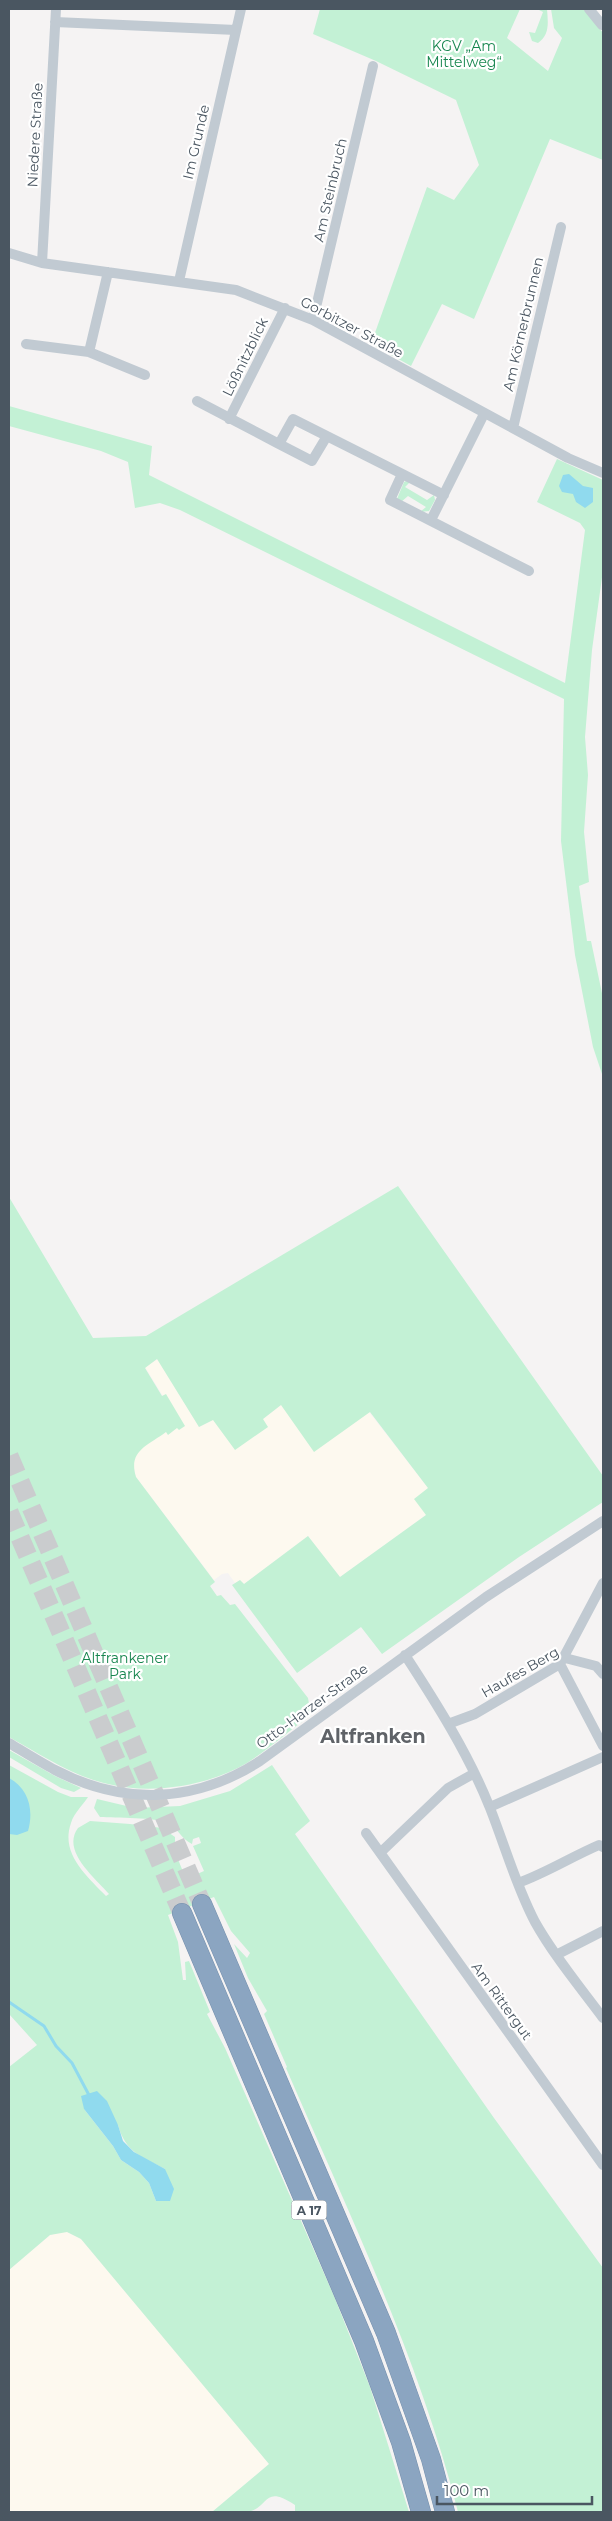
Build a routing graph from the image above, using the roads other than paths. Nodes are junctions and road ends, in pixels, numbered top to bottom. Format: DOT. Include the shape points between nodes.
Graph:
graph roads {
  1 [pos="56,9"];
  2 [pos="241,9"];
  3 [pos="589,9"];
  4 [pos="55,22"];
  5 [pos="602,25"];
  6 [pos="236,30"];
  7 [pos="373,66"];
  8 [pos="561,227"];
  9 [pos="9,253"];
  10 [pos="42,263"];
  11 [pos="108,272"];
  12 [pos="179,281"];
  13 [pos="284,308"];
  14 [pos="313,320"];
  15 [pos="26,344"];
  16 [pos="89,352"];
  17 [pos="145,375"];
  18 [pos="197,401"];
  19 [pos="484,414"];
  20 [pos="229,419"];
  21 [pos="513,428"];
  22 [pos="327,436"];
  23 [pos="279,444"];
  24 [pos="603,473"];
  25 [pos="402,474"];
  26 [pos="444,495"];
  27 [pos="431,520"];
  28 [pos="529,570"];
  29 [pos="603,1521"];
  30 [pos="603,1583"];
  31 [pos="405,1656"];
  32 [pos="562,1661"];
  33 [pos="603,1674"];
  34 [pos="448,1724"];
  35 [pos="9,1743"];
  36 [pos="603,1746"];
  37 [pos="603,1757"];
  38 [pos="473,1774"];
  39 [pos="490,1807"];
  40 [pos="366,1833"];
  41 [pos="603,1847"];
  42 [pos="381,1852"];
  43 [pos="518,1883"];
  44 [pos="202,1904"];
  45 [pos="182,1913"];
  46 [pos="603,1931"];
  47 [pos="556,1955"];
  48 [pos="603,2018"];
  49 [pos="603,2165"];
  50 [pos="421,2512"];
  51 [pos="445,2512"];
  1 -- 4 [label="street, Niedere Straße"];
  2 -- 6 [label="street, Im Grunde"];
  3 -- 5 [label="street"];
  4 -- 6 [label="street"];
  4 -- 10 [label="street, Niedere Straße"];
  6 -- 12 [label="street, Im Grunde"];
  7 -- 14 [label="street, Am Steinbruch"];
  8 -- 21 [label="street, Am Körnerbrunnen"];
  9 -- 10 [label="street, Gorbitzer Straße"];
  10 -- 11 [label="street, Gorbitzer Straße"];
  11 -- 12 [label="street, Gorbitzer Straße"];
  11 -- 16 [label="street"];
  12 -- 13 [label="street, Gorbitzer Straße" via="236,290"];
  13 -- 14 [label="street, Gorbitzer Straße"];
  13 -- 20 [label="street, Lößnitzblick"];
  14 -- 19 [label="street, Gorbitzer Straße"];
  15 -- 16 [label="street"];
  16 -- 17 [label="street"];
  18 -- 20 [label="street, Lößnitzblick"];
  19 -- 21 [label="street, Gorbitzer Straße"];
  19 -- 26 [label="street"];
  20 -- 23 [label="street, Lößnitzblick"];
  21 -- 24 [label="street, Gorbitzer Straße"];
  22 -- 23 [label="street, Lößnitzblick" via="312,461"];
  22 -- 23 [label="street" via="292,419"];
  22 -- 25 [label="street"];
  25 -- 26 [label="street"];
  25 -- 27 [label="street" via="390,500"];
  26 -- 27 [label="street"];
  27 -- 28 [label="street"];
  29 -- 31 [label="street, Otto-Harzer-Straße" via="486,1597"];
  30 -- 32 [label="street"];
  31 -- 34 [label="street"];
  31 -- 35 [label="street, Otto-Harzer-Straße" via="247,1769 225,1780 179,1793 128,1795 100,1788 56,1770"];
  32 -- 33 [label="street, Haufes Berg" via="596,1666"];
  32 -- 34 [label="street, Haufes Berg" via="475,1714"];
  32 -- 36 [label="street"];
  34 -- 38 [label="street"];
  37 -- 39 [label="street"];
  38 -- 39 [label="street"];
  38 -- 42 [label="street" via="448,1788"];
  39 -- 43 [label="street"];
  40 -- 42 [label="street, Am Rittergut"];
  41 -- 43 [label="street" via="599,1845 560,1862 548,1872"];
  42 -- 49 [label="street, Am Rittergut"];
  43 -- 47 [label="street" via="535,1921"];
  44 -- 51 [label="highway, A 17" via="386,2333 431,2459"];
  45 -- 50 [label="highway, A 17" via="364,2341 401,2442"];
  46 -- 47 [label="street"];
  47 -- 48 [label="street"];
}
